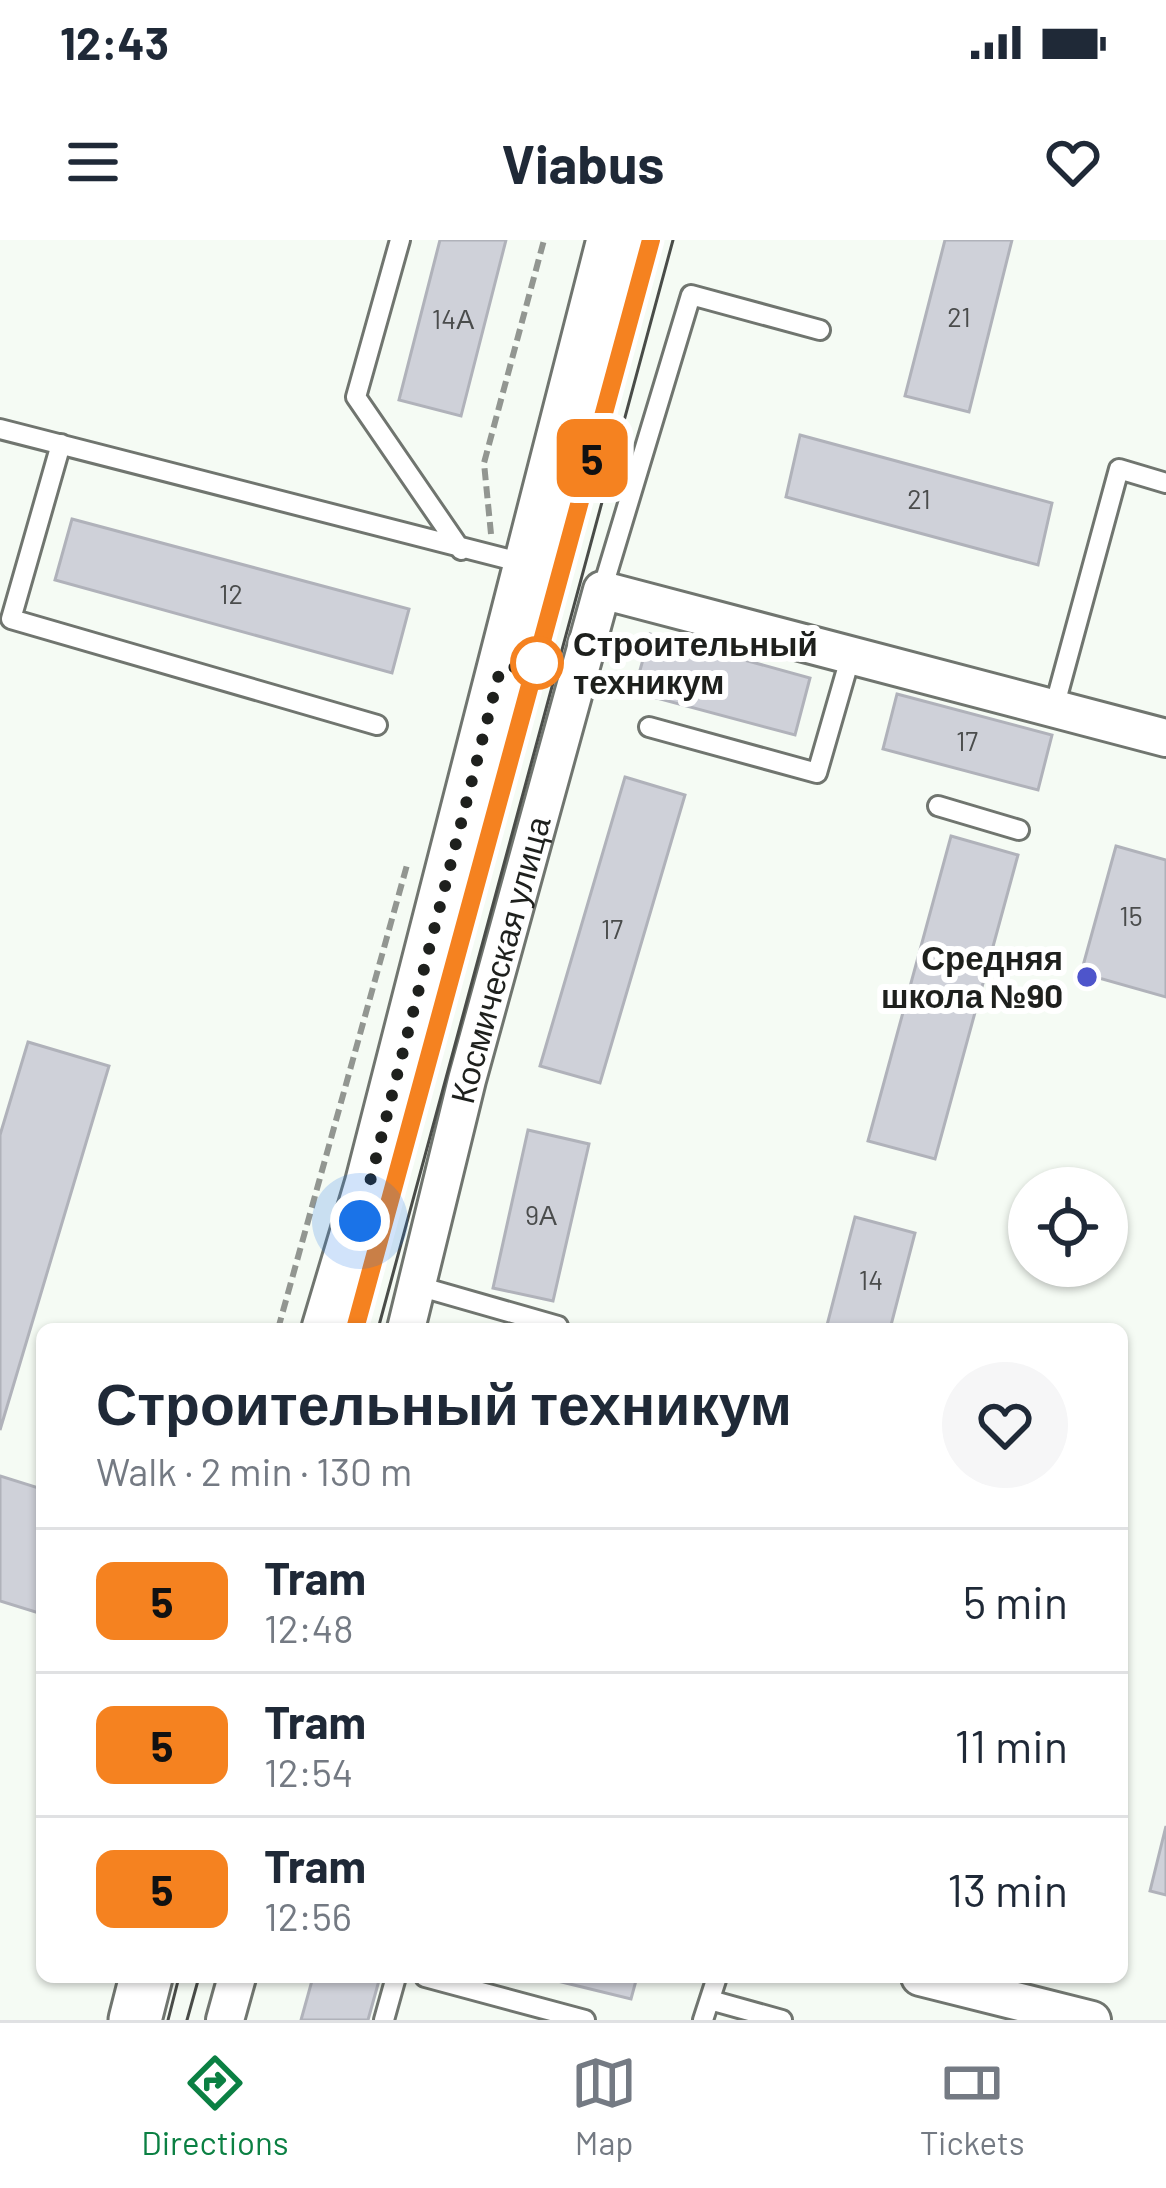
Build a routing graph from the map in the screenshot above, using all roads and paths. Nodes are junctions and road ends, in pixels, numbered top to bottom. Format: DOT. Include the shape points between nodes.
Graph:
graph roads {
  1 [pos="400,240"];
  2 [pos="544,240"];
  3 [pos="613,240"];
  4 [pos="820,330"];
  5 [pos="0,429"];
  6 [pos="61,444"];
  7 [pos="1166,483"];
  8 [pos="461,550"];
  9 [pos="510,561"];
  10 [pos="602,590"];
  11 [pos="851,655"];
  12 [pos="1054,708"];
  13 [pos="377,724"];
  14 [pos="649,727"];
  15 [pos="1166,738"];
  16 [pos="938,806"];
  17 [pos="1019,830"];
  18 [pos="410,858"];
  19 [pos="418,1286"];
  20 [pos="280,1323"];
  21 [pos="330,1323"];
  22 [pos="408,1323"];
  23 [pos="548,1323"];
  24 [pos="144,1983"];
  25 [pos="235,1983"];
  26 [pos="394,1983"];
  27 [pos="447,1983"];
  28 [pos="715,1983"];
  29 [pos="944,1983"];
  30 [pos="710,2000"];
  31 [pos="135,2020"];
  32 [pos="225,2020"];
  33 [pos="384,2020"];
  34 [pos="584,2020"];
  35 [pos="703,2020"];
  36 [pos="782,2020"];
  37 [pos="1092,2020"];
  1 -- 8 [label="lane" via="356,397"];
  2 -- 9 [label="path" via="484,464"];
  3 -- 9 [label="main road, Космическая улица"];
  4 -- 10 [label="lane" via="691,295"];
  5 -- 6 [label="lane"];
  6 -- 8 [label="lane"];
  6 -- 13 [label="lane" via="11,619"];
  7 -- 12 [label="lane" via="1119,470"];
  8 -- 9 [label="lane"];
  9 -- 21 [label="main road, Космическая улица" via="371,1185"];
  10 -- 11 [label="street"];
  10 -- 19 [label="street, Космическая улица"];
  11 -- 12 [label="street"];
  11 -- 14 [label="lane" via="817,773"];
  12 -- 15 [label="street"];
  16 -- 17 [label="lane"];
  18 -- 20 [label="path"];
  19 -- 22 [label="street, Космическая улица"];
  19 -- 23 [label="lane"];
  24 -- 31 [label="main road"];
  25 -- 32 [label="street"];
  26 -- 33 [label="lane"];
  27 -- 34 [label="lane"];
  28 -- 30 [label="lane"];
  29 -- 37 [label="street"];
  30 -- 35 [label="lane"];
  30 -- 36 [label="lane"];
}
